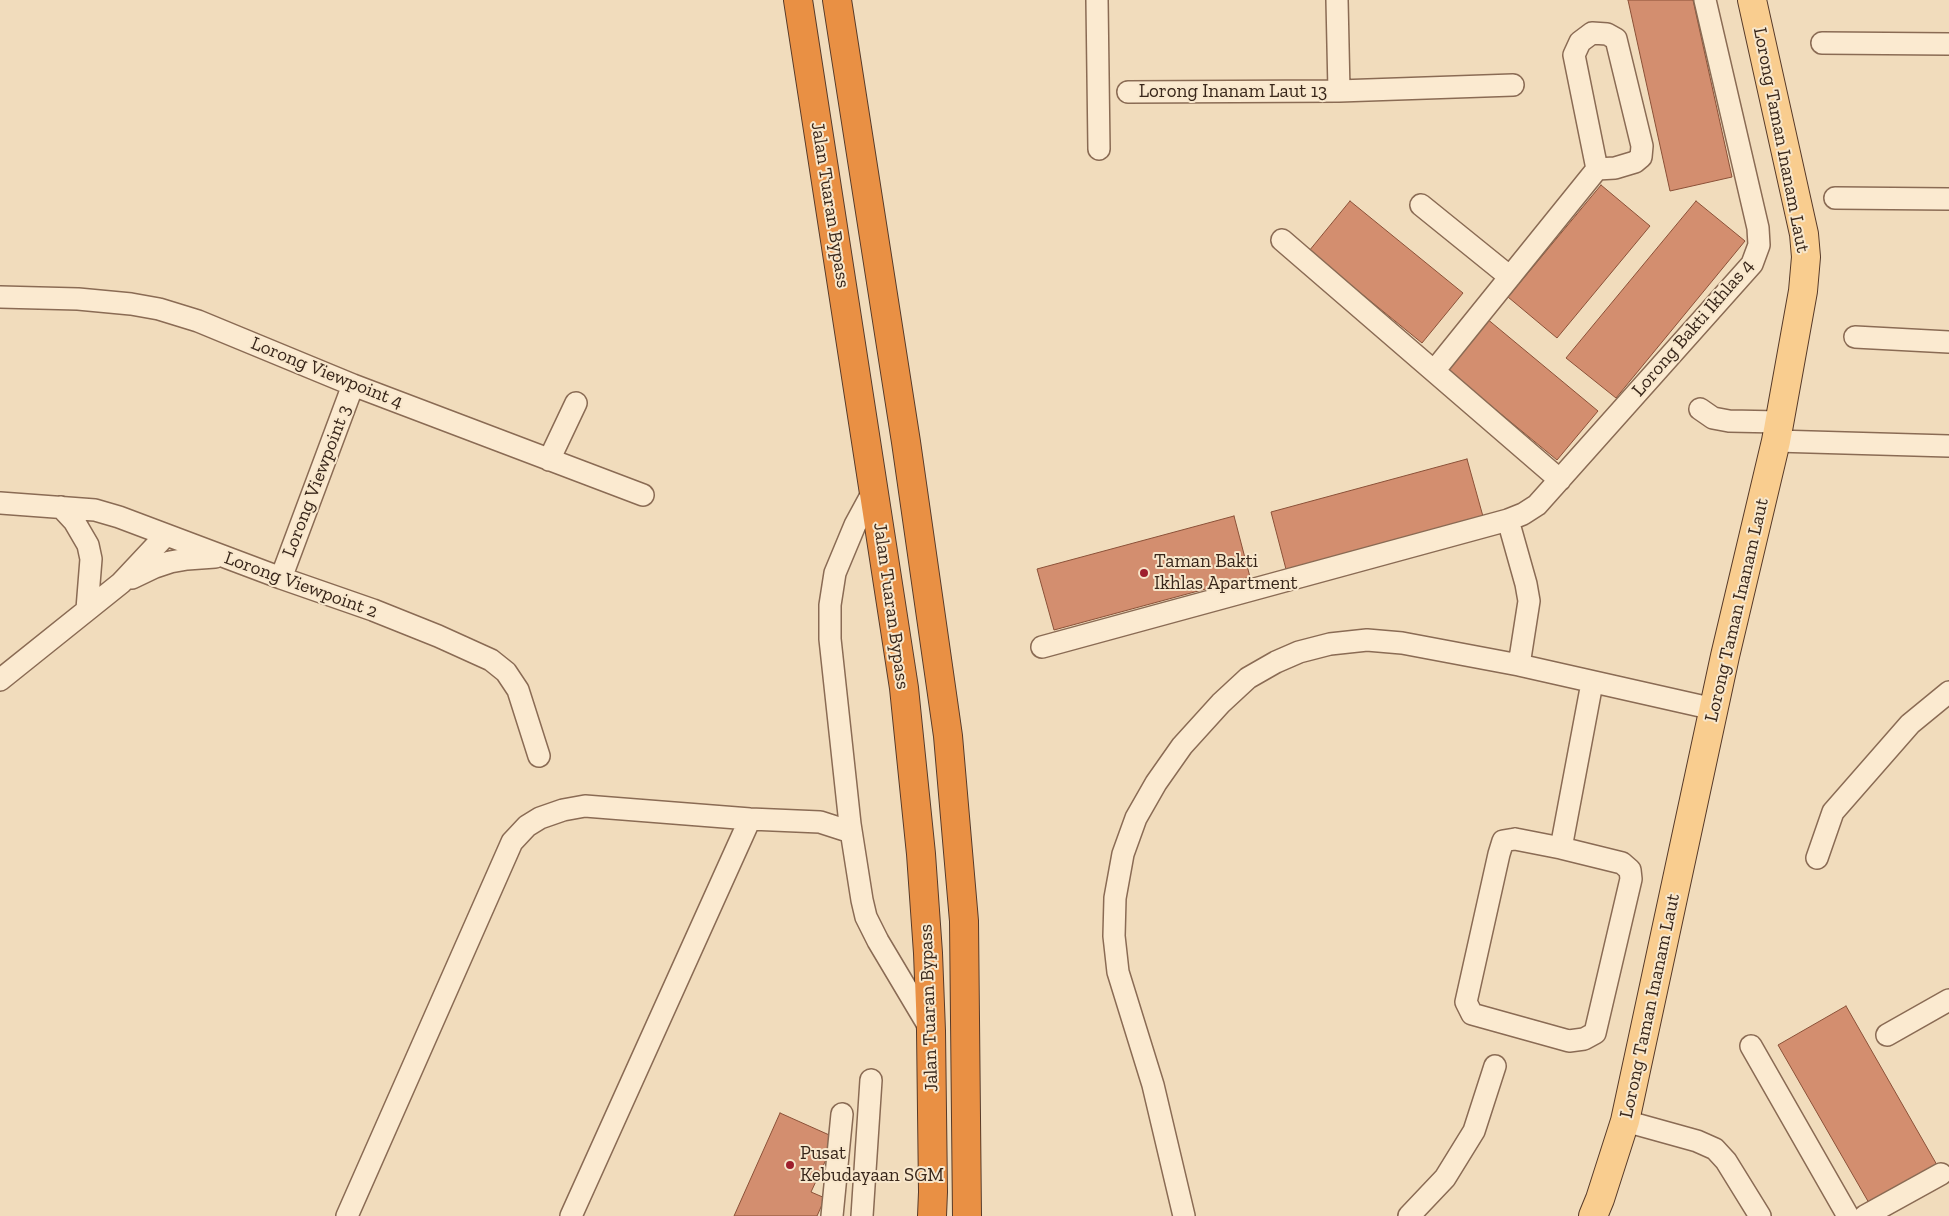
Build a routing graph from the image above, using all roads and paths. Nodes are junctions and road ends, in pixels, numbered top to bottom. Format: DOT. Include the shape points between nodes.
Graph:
graph roads {
  1 [pos="798,0"];
  2 [pos="837,0"];
  3 [pos="1097,0"];
  4 [pos="1336,0"];
  5 [pos="1705,0"];
  6 [pos="1752,0"];
  7 [pos="1822,43"];
  8 [pos="1949,44"];
  9 [pos="1513,85"];
  10 [pos="1128,92"];
  11 [pos="1339,92"];
  12 [pos="1099,149"];
  13 [pos="1597,169"];
  14 [pos="1835,198"];
  15 [pos="1949,199"];
  16 [pos="1421,205"];
  17 [pos="1282,240"];
  18 [pos="1510,277"];
  19 [pos="0,297"];
  20 [pos="1855,337"];
  21 [pos="1949,342"];
  22 [pos="1434,371"];
  23 [pos="353,385"];
  24 [pos="576,403"];
  25 [pos="1700,409"];
  26 [pos="1778,431"];
  27 [pos="1949,446"];
  28 [pos="549,460"];
  29 [pos="1560,480"];
  30 [pos="874,490"];
  31 [pos="643,495"];
  32 [pos="0,503"];
  33 [pos="60,506"];
  34 [pos="1508,520"];
  35 [pos="166,535"];
  36 [pos="223,556"];
  37 [pos="281,578"];
  38 [pos="121,583"];
  39 [pos="87,609"];
  40 [pos="1042,647"];
  41 [pos="1519,665"];
  42 [pos="0,680"];
  43 [pos="1592,683"];
  44 [pos="1949,692"];
  45 [pos="1714,709"];
  46 [pos="539,756"];
  47 [pos="848,808"];
  48 [pos="750,819"];
  49 [pos="820,822"];
  50 [pos="851,832"];
  51 [pos="1561,848"];
  52 [pos="1817,858"];
  53 [pos="1949,1000"];
  54 [pos="931,1031"];
  55 [pos="1887,1035"];
  56 [pos="1751,1046"];
  57 [pos="1495,1066"];
  58 [pos="871,1080"];
  59 [pos="842,1114"];
  60 [pos="1625,1121"];
  61 [pos="1941,1174"];
  62 [pos="347,1216"];
  63 [pos="571,1216"];
  64 [pos="832,1216"];
  65 [pos="862,1216"];
  66 [pos="932,1216"];
  67 [pos="968,1216"];
  68 [pos="1184,1216"];
  69 [pos="1409,1216"];
  70 [pos="1593,1216"];
  71 [pos="1760,1216"];
  72 [pos="1848,1216"];
  73 [pos="1866,1216"];
  1 -- 30 [label="highway, Jalan Tuaran Bypass"];
  2 -- 67 [label="highway, Jalan Tuaran Bypass" via="948,736 964,921"];
  3 -- 12 [label="street"];
  4 -- 11 [label="street, Lorong Inanam Laut 13"];
  5 -- 29 [label="street, Lorong Bakti Ikhlas 4" via="1758,228 1759,245 1752,264"];
  6 -- 26 [label="main road, Lorong Taman Inanam Laut" via="1804,234 1806,258 1804,291"];
  7 -- 8 [label="street"];
  9 -- 11 [label="street, Lorong Inanam Laut 13"];
  10 -- 11 [label="street, Lorong Inanam Laut 13"];
  13 -- 13 [label="street" via="1635,162 1641,157 1642,146 1616,39 1607,34 1592,33 1580,42 1574,55"];
  13 -- 18 [label="street"];
  14 -- 15 [label="street"];
  16 -- 18 [label="street"];
  17 -- 22 [label="street"];
  18 -- 22 [label="street"];
  19 -- 23 [label="street, Lorong Viewpoint 4" via="78,299 159,309 198,321"];
  20 -- 21 [label="street"];
  22 -- 29 [label="street"];
  23 -- 28 [label="street, Lorong Viewpoint 4"];
  23 -- 37 [label="street, Lorong Viewpoint 3"];
  24 -- 28 [label="street"];
  25 -- 26 [label="street" via="1713,418"];
  26 -- 27 [label="street"];
  26 -- 45 [label="main road, Lorong Taman Inanam Laut"];
  28 -- 31 [label="street, Lorong Viewpoint 4"];
  29 -- 34 [label="street, Lorong Bakti Ikhlas 4" via="1537,505"];
  30 -- 47 [label="street" via="855,525 836,572 830,606 830,639"];
  30 -- 54 [label="highway, Jalan Tuaran Bypass" via="904,688 919,835"];
  32 -- 33 [label="street, Lorong Viewpoint 2"];
  33 -- 35 [label="street, Lorong Viewpoint 2" via="95,510"];
  33 -- 39 [label="street" via="74,520 88,544 91,559"];
  34 -- 40 [label="street, Lorong Bakti Ikhlas 4"];
  34 -- 41 [label="street" via="1529,601"];
  35 -- 36 [label="street, Lorong Viewpoint 2"];
  35 -- 38 [label="street"];
  36 -- 37 [label="street, Lorong Viewpoint 2"];
  36 -- 38 [label="street" via="170,562"];
  37 -- 46 [label="street, Lorong Viewpoint 2" via="373,610 491,660 506,672 518,690"];
  38 -- 39 [label="street"];
  39 -- 42 [label="street"];
  41 -- 43 [label="street"];
  41 -- 68 [label="street" via="1402,643 1368,640 1330,644 1299,652 1248,678 1182,746 1156,783 1136,818 1123,854 1115,898 1114,936 1118,972 1154,1085"];
  43 -- 45 [label="street"];
  43 -- 51 [label="street"];
  44 -- 52 [label="street" via="1910,724 1832,812"];
  45 -- 60 [label="main road, Lorong Taman Inanam Laut"];
  47 -- 49 [label="street"];
  47 -- 50 [label="street"];
  48 -- 49 [label="street"];
  48 -- 62 [label="street" via="586,806 563,810 527,826 512,842"];
  48 -- 63 [label="street"];
  49 -- 50 [label="street"];
  50 -- 54 [label="street" via="866,917"];
  51 -- 51 [label="street" via="1515,839 1503,841 1466,1002 1472,1014 1569,1041 1595,1033 1631,879 1630,870 1622,863"];
  53 -- 55 [label="street"];
  54 -- 66 [label="highway, Jalan Tuaran Bypass"];
  56 -- 72 [label="street"];
  57 -- 69 [label="street" via="1474,1132 1445,1178"];
  58 -- 65 [label="street"];
  59 -- 64 [label="street"];
  60 -- 70 [label="main road, Lorong Taman Inanam Laut"];
  60 -- 71 [label="street" via="1697,1140 1715,1149"];
  61 -- 73 [label="street"];
}
